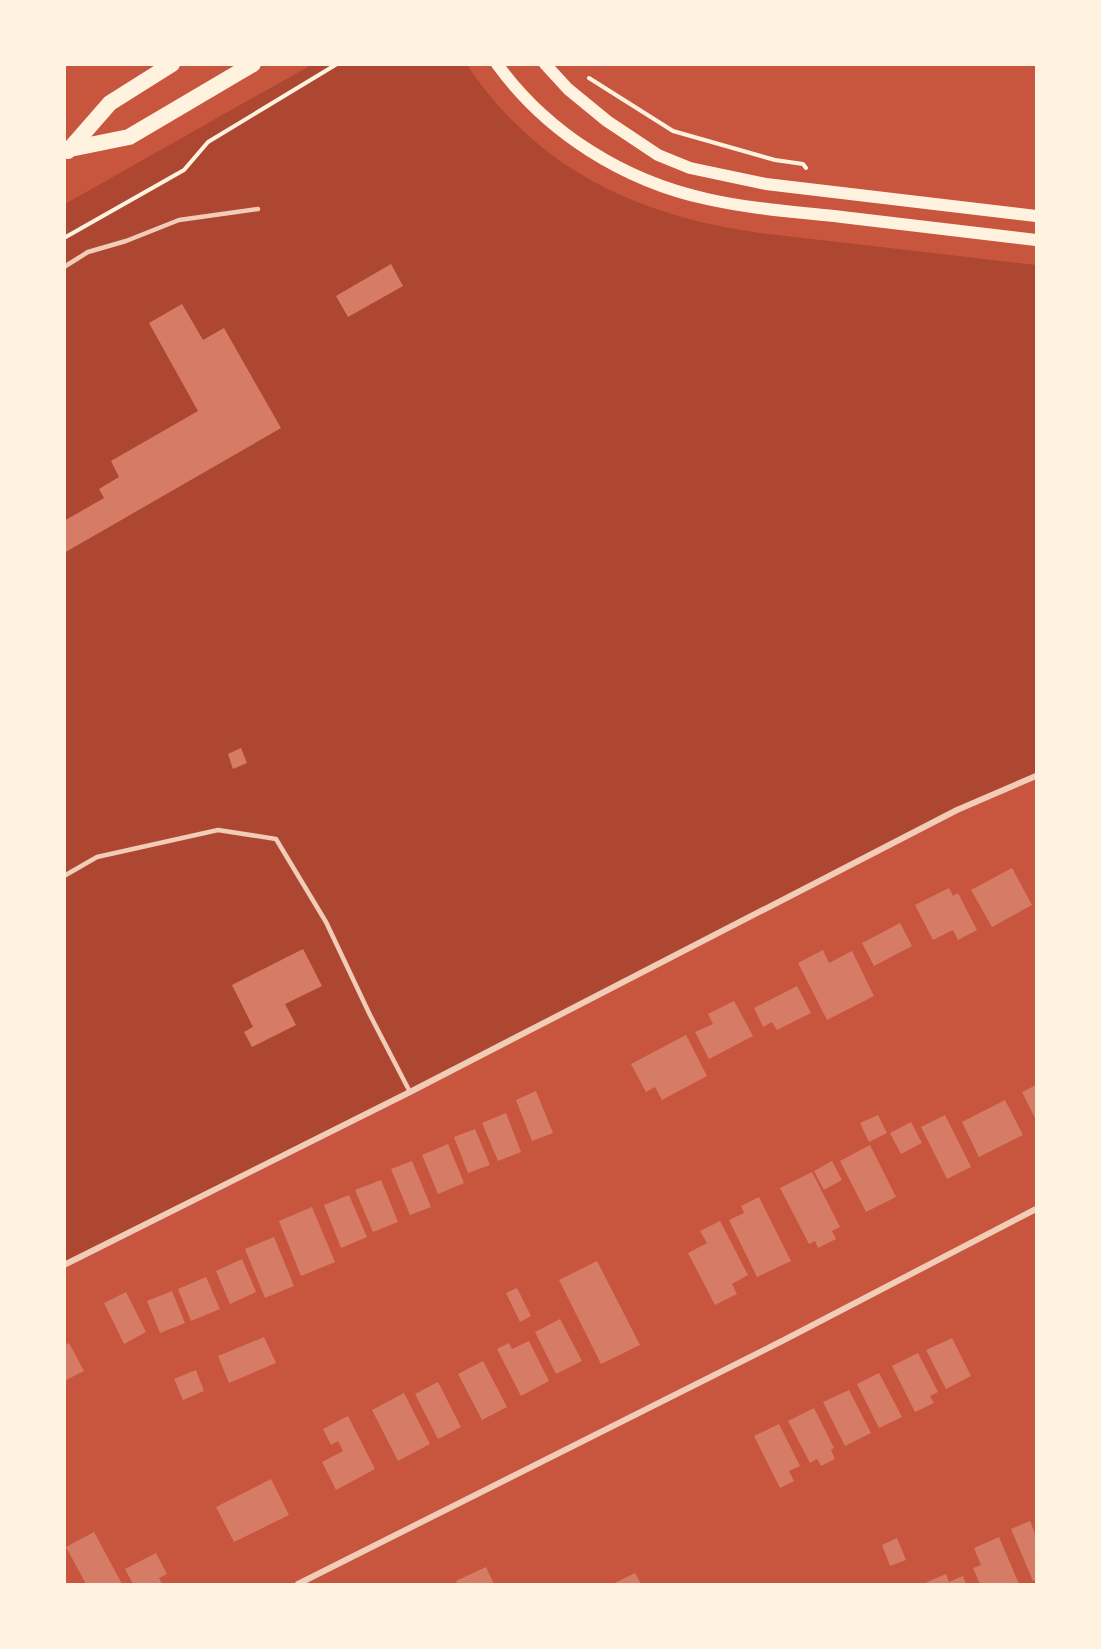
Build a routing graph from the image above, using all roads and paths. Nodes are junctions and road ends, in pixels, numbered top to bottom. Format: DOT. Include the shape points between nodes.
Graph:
graph roads {
  1 [pos="172,64"];
  2 [pos="253,64"];
  3 [pos="337,64"];
  4 [pos="497,64"];
  5 [pos="544,64"];
  6 [pos="586,76"];
  7 [pos="67,151"];
  8 [pos="821,190"];
  9 [pos="258,209"];
  10 [pos="1036,216"];
  11 [pos="64,238"];
  12 [pos="1036,240"];
  13 [pos="64,267"];
  14 [pos="1036,776"];
  15 [pos="64,876"];
  16 [pos="410,1092"];
  17 [pos="1036,1209"];
  18 [pos="64,1265"];
  19 [pos="298,1584"];
  1 -- 7 [label="highway" via="110,104"];
  2 -- 7 [label="highway" via="129,137"];
  3 -- 11 [label="path" via="208,142 184,170"];
  4 -- 12 [label="main road" via="543,116 588,149 634,176 682,193 733,204"];
  5 -- 8 [label="main road" via="588,106 669,160 711,174"];
  6 -- 8 [label="path" via="673,131 803,165"];
  8 -- 10 [label="main road"];
  9 -- 13 [label="lane" via="179,220 88,252"];
  14 -- 16 [label="street" via="957,810"];
  15 -- 16 [label="lane" via="97,857 218,830 276,839 326,922"];
  16 -- 18 [label="street"];
  17 -- 19 [label="street"];
}
